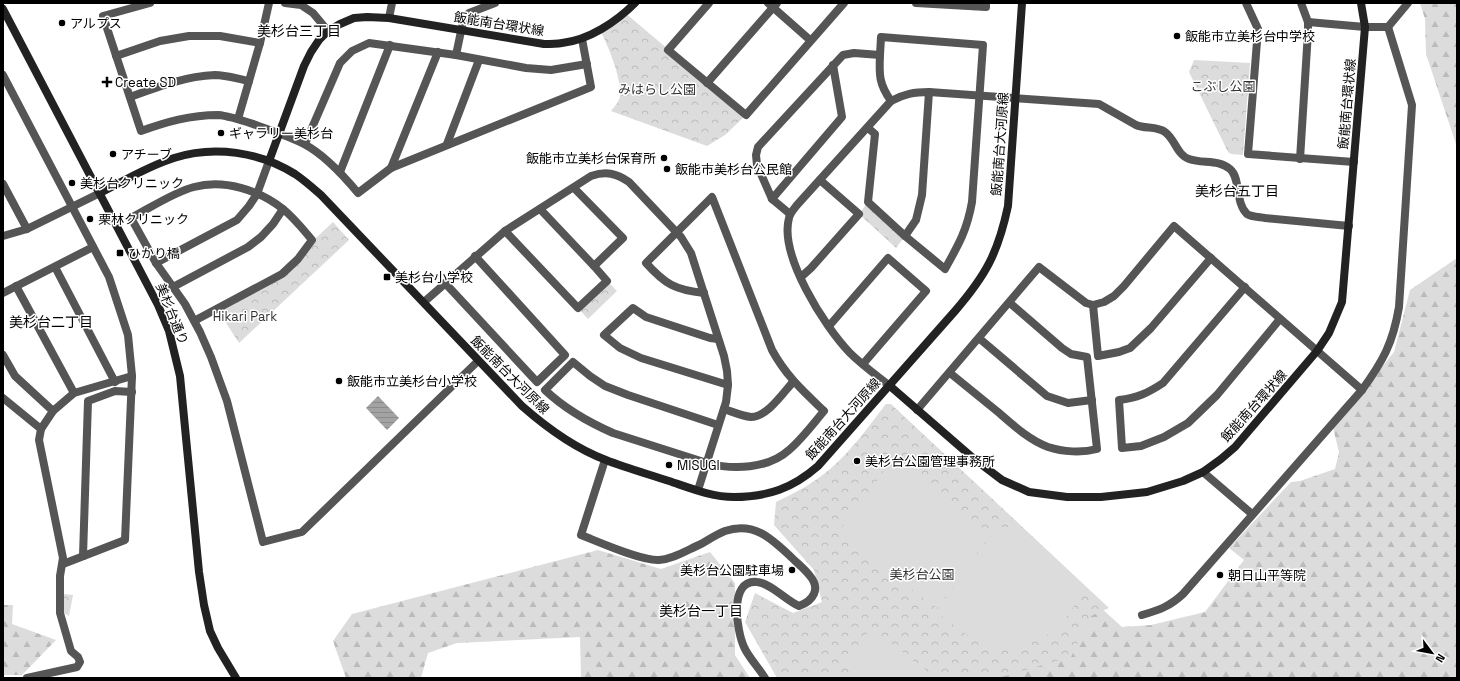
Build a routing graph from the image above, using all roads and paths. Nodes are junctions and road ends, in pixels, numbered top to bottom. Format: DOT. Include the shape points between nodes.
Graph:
graph roads {
  1 [pos="150,3"];
  2 [pos="269,3"];
  3 [pos="285,3"];
  4 [pos="392,3"];
  5 [pos="496,3"];
  6 [pos="635,3"];
  7 [pos="709,3"];
  8 [pos="844,3"];
  9 [pos="916,3"];
  10 [pos="986,3"];
  11 [pos="1022,3"];
  12 [pos="1246,3"];
  13 [pos="1301,3"];
  14 [pos="1361,3"];
  15 [pos="1408,3"];
  16 [pos="772,5"];
  17 [pos="3,9"];
  18 [pos="389,18"];
  19 [pos="1308,22"];
  20 [pos="1365,27"];
  21 [pos="1388,27"];
  22 [pos="462,30"];
  23 [pos="328,31"];
  24 [pos="582,39"];
  25 [pos="810,40"];
  26 [pos="260,43"];
  27 [pos="390,46"];
  28 [pos="438,52"];
  29 [pos="456,55"];
  30 [pos="880,55"];
  31 [pos="116,56"];
  32 [pos="479,60"];
  33 [pos="587,64"];
  34 [pos="833,65"];
  35 [pos="3,75"];
  36 [pos="249,81"];
  37 [pos="707,83"];
  38 [pos="929,92"];
  39 [pos="981,96"];
  40 [pos="130,97"];
  41 [pos="1016,99"];
  42 [pos="891,101"];
  43 [pos="238,119"];
  44 [pos="868,128"];
  45 [pos="279,133"];
  46 [pos="305,144"];
  47 [pos="447,144"];
  48 [pos="1300,158"];
  49 [pos="269,161"];
  50 [pos="1354,162"];
  51 [pos="391,168"];
  52 [pos="340,172"];
  53 [pos="820,180"];
  54 [pos="3,184"];
  55 [pos="574,188"];
  56 [pos="100,193"];
  57 [pos="256,194"];
  58 [pos="772,199"];
  59 [pos="72,207"];
  60 [pos="283,209"];
  61 [pos="540,209"];
  62 [pos="790,214"];
  63 [pos="1348,226"];
  64 [pos="27,230"];
  65 [pos="505,231"];
  66 [pos="676,232"];
  67 [pos="3,236"];
  68 [pos="905,236"];
  69 [pos="93,247"];
  70 [pos="475,256"];
  71 [pos="1211,258"];
  72 [pos="156,263"];
  73 [pos="594,266"];
  74 [pos="55,267"];
  75 [pos="801,277"];
  76 [pos="445,283"];
  77 [pos="16,286"];
  78 [pos="173,287"];
  79 [pos="1245,287"];
  80 [pos="3,293"];
  81 [pos="704,293"];
  82 [pos="424,302"];
  83 [pos="1010,303"];
  84 [pos="1093,305"];
  85 [pos="1280,319"];
  86 [pos="194,321"];
  87 [pos="829,326"];
  88 [pos="718,339"];
  89 [pos="980,339"];
  90 [pos="1317,351"];
  91 [pos="3,355"];
  92 [pos="478,361"];
  93 [pos="863,364"];
  94 [pos="950,373"];
  95 [pos="132,376"];
  96 [pos="115,382"];
  97 [pos="793,382"];
  98 [pos="728,385"];
  99 [pos="890,386"];
  100 [pos="1362,390"];
  101 [pos="132,392"];
  102 [pos="74,393"];
  103 [pos="3,398"];
  104 [pos="1092,400"];
  105 [pos="724,409"];
  106 [pos="917,410"];
  107 [pos="53,411"];
  108 [pos="718,425"];
  109 [pos="40,429"];
  110 [pos="606,460"];
  111 [pos="707,463"];
  112 [pos="1203,472"];
  113 [pos="698,490"];
  114 [pos="1252,514"];
  115 [pos="83,556"];
  116 [pos="62,564"];
  117 [pos="1142,615"];
  118 [pos="26,678"];
  119 [pos="236,678"];
  120 [pos="765,678"];
  1 -- 31 [label="street" via="104,16"];
  2 -- 26 [label="street"];
  3 -- 23 [label="street" via="301,5 313,13"];
  4 -- 18 [label="street"];
  5 -- 22 [label="street" via="469,13 464,17"];
  6 -- 24 [label="street, 飯能南台環状線" via="617,18"];
  7 -- 37 [label="street" via="668,50"];
  8 -- 25 [label="street"];
  9 -- 10 [label="street" via="986,7"];
  11 -- 41 [label="street, 飯能南台大河原線"];
  12 -- 48 [label="street" via="1258,29 1248,154"];
  13 -- 19 [label="street"];
  14 -- 20 [label="street, 飯能南台環状線"];
  15 -- 21 [label="street"];
  16 -- 25 [label="street"];
  16 -- 37 [label="street"];
  17 -- 56 [label="street, 美杉台通り"];
  18 -- 22 [label="street, 飯能南台環状線"];
  18 -- 23 [label="street, 飯能南台環状線" via="354,18"];
  19 -- 20 [label="street"];
  19 -- 48 [label="street"];
  20 -- 21 [label="street"];
  20 -- 50 [label="street, 飯能南台環状線"];
  21 -- 100 [label="street" via="1412,105 1399,307 1394,334 1386,354"];
  22 -- 24 [label="street, 飯能南台環状線" via="544,44"];
  22 -- 29 [label="street"];
  23 -- 45 [label="street, 飯能南台環状線" via="310,52"];
  24 -- 33 [label="street"];
  25 -- 37 [label="street" via="746,115"];
  26 -- 31 [label="street" via="220,36 189,36 160,41"];
  26 -- 36 [label="street"];
  27 -- 28 [label="street"];
  27 -- 46 [label="street" via="369,43 352,51 340,63"];
  27 -- 52 [label="street"];
  28 -- 29 [label="street"];
  28 -- 51 [label="street"];
  29 -- 32 [label="street"];
  30 -- 34 [label="street" via="843,55"];
  30 -- 39 [label="street" via="881,37 983,45"];
  30 -- 42 [label="street" via="881,83"];
  31 -- 40 [label="street"];
  32 -- 33 [label="street" via="551,70"];
  32 -- 47 [label="street"];
  33 -- 47 [label="street" via="591,86"];
  34 -- 58 [label="street" via="842,117"];
  34 -- 58 [label="street" via="758,147 757,165"];
  35 -- 59 [label="street"];
  36 -- 40 [label="street" via="216,75 187,79"];
  36 -- 43 [label="street"];
  38 -- 39 [label="street"];
  38 -- 42 [label="street" via="904,94"];
  38 -- 68 [label="street" via="922,195 916,220"];
  39 -- 41 [label="street"];
  39 -- 68 [label="street" via="972,202 960,244 944,269"];
  40 -- 43 [label="street" via="141,132 164,122 188,117 219,115"];
  41 -- 63 [label="street" via="1099,104 1127,122 1140,127 1160,129 1167,133 1184,157 1221,163 1231,169 1247,214"];
  41 -- 99 [label="street, 飯能南台大河原線" via="1008,206 996,250 974,289"];
  42 -- 44 [label="street"];
  43 -- 45 [label="street"];
  44 -- 53 [label="street"];
  44 -- 68 [label="street" via="875,134 868,202"];
  45 -- 46 [label="street"];
  45 -- 49 [label="street, 飯能南台環状線"];
  46 -- 52 [label="street"];
  47 -- 51 [label="street"];
  48 -- 50 [label="street"];
  49 -- 56 [label="street, 飯能南台大河原線" via="225,152 190,154 154,166"];
  49 -- 57 [label="street"];
  49 -- 82 [label="street, 飯能南台大河原線" via="295,174 321,195"];
  50 -- 63 [label="street, 飯能南台環状線"];
  51 -- 52 [label="street" via="358,193"];
  53 -- 62 [label="street"];
  53 -- 75 [label="street" via="859,214"];
  54 -- 64 [label="street"];
  55 -- 61 [label="street"];
  55 -- 66 [label="street" via="596,174 611,173 620,176 629,182"];
  55 -- 73 [label="street" via="623,238"];
  56 -- 59 [label="street"];
  56 -- 119 [label="street, 美杉台通り" via="158,305 172,344 181,384 204,605 210,631"];
  57 -- 60 [label="street"];
  57 -- 72 [label="street" via="250,206 237,220"];
  57 -- 72 [label="street" via="235,186 212,184 193,187 132,218"];
  58 -- 62 [label="street"];
  59 -- 64 [label="street"];
  59 -- 69 [label="street"];
  60 -- 78 [label="street" via="273,224 248,247"];
  60 -- 86 [label="street" via="312,240 298,259 282,274"];
  61 -- 65 [label="street"];
  61 -- 73 [label="street"];
  62 -- 75 [label="street" via="787,234 792,256"];
  63 -- 90 [label="street, 飯能南台環状線" via="1342,302 1329,333"];
  64 -- 67 [label="street"];
  65 -- 70 [label="street"];
  65 -- 73 [label="street" via="578,308 607,281"];
  66 -- 81 [label="street" via="690,253"];
  66 -- 81 [label="street" via="646,262 670,285 691,292"];
  66 -- 97 [label="street" via="712,197 772,350"];
  69 -- 74 [label="street"];
  69 -- 95 [label="street" via="114,290 128,335"];
  70 -- 76 [label="street"];
  70 -- 76 [label="street" via="565,355 537,382"];
  71 -- 79 [label="street"];
  71 -- 84 [label="street" via="1174,226 1114,296"];
  71 -- 84 [label="street" via="1151,328 1130,348 1098,356"];
  72 -- 78 [label="street"];
  74 -- 77 [label="street"];
  74 -- 96 [label="street"];
  75 -- 87 [label="street" via="811,300"];
  76 -- 82 [label="street"];
  77 -- 80 [label="street"];
  77 -- 102 [label="street"];
  78 -- 86 [label="street"];
  79 -- 85 [label="street"];
  79 -- 85 [label="street" via="1163,383 1138,397 1119,400 1122,448 1141,446 1164,438 1188,423 1217,395"];
  81 -- 88 [label="street"];
  82 -- 92 [label="street, 飯能南台大河原線"];
  83 -- 84 [label="street" via="1039,268 1086,303"];
  83 -- 89 [label="street"];
  83 -- 104 [label="street" via="1062,348 1071,354 1087,357"];
  85 -- 90 [label="street"];
  86 -- 92 [label="street" via="220,380 263,542 302,532"];
  87 -- 93 [label="street"];
  87 -- 93 [label="street" via="888,258 926,291"];
  88 -- 98 [label="street"];
  88 -- 98 [label="street" via="646,317 633,308 604,335 620,348 641,358"];
  89 -- 94 [label="street"];
  89 -- 104 [label="street" via="1047,396 1068,403"];
  90 -- 100 [label="street"];
  90 -- 112 [label="street, 飯能南台環状線" via="1235,447"];
  91 -- 107 [label="street" via="15,376"];
  92 -- 110 [label="street, 飯能南台大河原線" via="539,422 574,445"];
  93 -- 99 [label="street"];
  94 -- 104 [label="street" via="1025,434 1049,447 1062,450 1097,449"];
  94 -- 106 [label="street"];
  95 -- 96 [label="street"];
  95 -- 101 [label="street"];
  96 -- 102 [label="street"];
  97 -- 105 [label="street" via="768,410 759,416 751,417"];
  97 -- 111 [label="street" via="824,411 789,451 777,459 753,466 731,467"];
  98 -- 105 [label="street"];
  99 -- 106 [label="street, 飯能南台環状線"];
  99 -- 113 [label="street, 飯能南台大河原線" via="827,458 795,484 761,495 741,497 722,496"];
  100 -- 114 [label="street"];
  101 -- 115 [label="street" via="125,540"];
  101 -- 115 [label="street" via="115,391 88,401"];
  102 -- 107 [label="street"];
  103 -- 109 [label="street"];
  105 -- 108 [label="street"];
  106 -- 112 [label="street, 飯能南台環状線" via="996,476 1029,492 1101,498 1147,492"];
  107 -- 109 [label="street"];
  108 -- 111 [label="street"];
  108 -- 111 [label="street" via="605,386 573,362 545,390 575,414 599,427"];
  109 -- 116 [label="street" via="39,440 63,558"];
  110 -- 113 [label="street, 飯能南台大河原線"];
  110 -- 120 [label="street" via="581,535 646,559 658,560 681,554 725,531 757,531 775,542 810,576 815,584 815,590 812,598 799,606 763,583 746,584 739,594 736,606 744,647"];
  111 -- 113 [label="street"];
  112 -- 114 [label="street"];
  114 -- 117 [label="street" via="1183,594 1165,608"];
  115 -- 116 [label="street"];
  116 -- 118 [label="street" via="60,612 71,651 80,662 77,666"];
}
